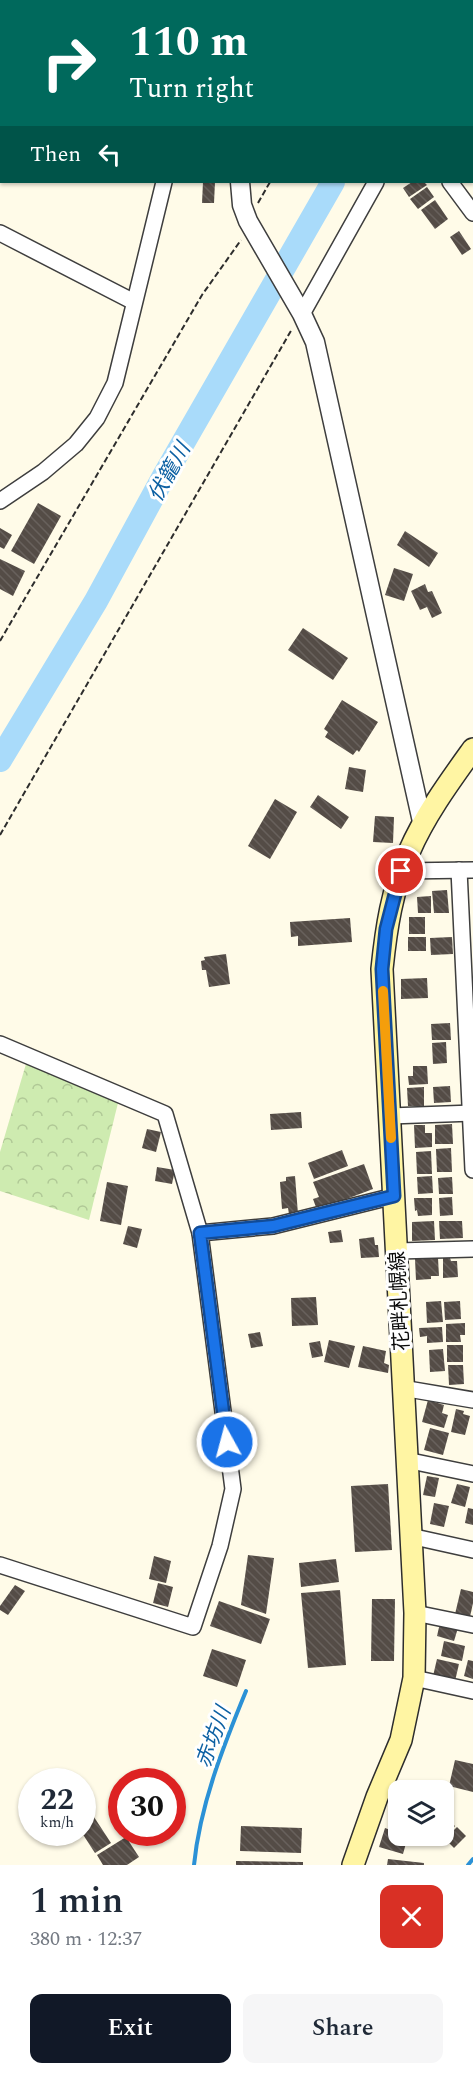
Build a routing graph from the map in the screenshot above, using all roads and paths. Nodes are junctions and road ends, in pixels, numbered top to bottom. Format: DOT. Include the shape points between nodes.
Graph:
graph roads {
  1 [pos="164,183"];
  2 [pos="240,183"];
  3 [pos="270,183"];
  4 [pos="375,183"];
  5 [pos="451,183"];
  6 [pos="473,213"];
  7 [pos="252,228"];
  8 [pos="0,233"];
  9 [pos="134,302"];
  10 [pos="300,310"];
  11 [pos="0,501"];
  12 [pos="0,641"];
  13 [pos="473,749"];
  14 [pos="423,826"];
  15 [pos="0,835"];
  16 [pos="466,870"];
  17 [pos="401,871"];
  18 [pos="0,1044"];
  19 [pos="471,1113"];
  20 [pos="390,1116"];
  21 [pos="473,1170"];
  22 [pos="394,1196"];
  23 [pos="200,1233"];
  24 [pos="473,1250"];
  25 [pos="397,1251"];
  26 [pos="402,1389"];
  27 [pos="473,1400"];
  28 [pos="406,1460"];
  29 [pos="473,1474"];
  30 [pos="410,1536"];
  31 [pos="473,1550"];
  32 [pos="0,1565"];
  33 [pos="415,1613"];
  34 [pos="473,1625"];
  35 [pos="414,1678"];
  36 [pos="473,1691"];
  37 [pos="353,1865"];
  1 -- 9 [label="street"];
  2 -- 7 [label="street" via="242,205"];
  3 -- 7 [label="path"];
  4 -- 10 [label="street"];
  5 -- 6 [label="street"];
  7 -- 10 [label="street"];
  7 -- 12 [label="path" via="202,295"];
  8 -- 9 [label="street"];
  9 -- 11 [label="street" via="115,383 97,418 76,444"];
  10 -- 14 [label="street" via="315,342"];
  10 -- 15 [label="path"];
  13 -- 14 [label="main road, 花畔札幌線"];
  14 -- 17 [label="main road, 花畔札幌線"];
  16 -- 17 [label="street"];
  16 -- 19 [label="street"];
  17 -- 20 [label="main road, 花畔札幌線" via="386,929 382,969"];
  18 -- 23 [label="street" via="165,1114"];
  19 -- 20 [label="street"];
  19 -- 21 [label="street"];
  20 -- 22 [label="main road, 花畔札幌線"];
  22 -- 23 [label="street" via="273,1226"];
  22 -- 25 [label="main road, 花畔札幌線"];
  23 -- 32 [label="street" via="233,1489 220,1546 193,1627"];
  24 -- 25 [label="street"];
  25 -- 26 [label="main road, 花畔札幌線"];
  26 -- 27 [label="street"];
  26 -- 28 [label="main road, 花畔札幌線"];
  28 -- 29 [label="street"];
  28 -- 30 [label="main road, 花畔札幌線"];
  30 -- 31 [label="street"];
  30 -- 33 [label="main road, 花畔札幌線"];
  33 -- 34 [label="street"];
  33 -- 35 [label="main road, 花畔札幌線"];
  35 -- 36 [label="street"];
  35 -- 37 [label="main road, 花畔札幌線" via="401,1740"];
}
